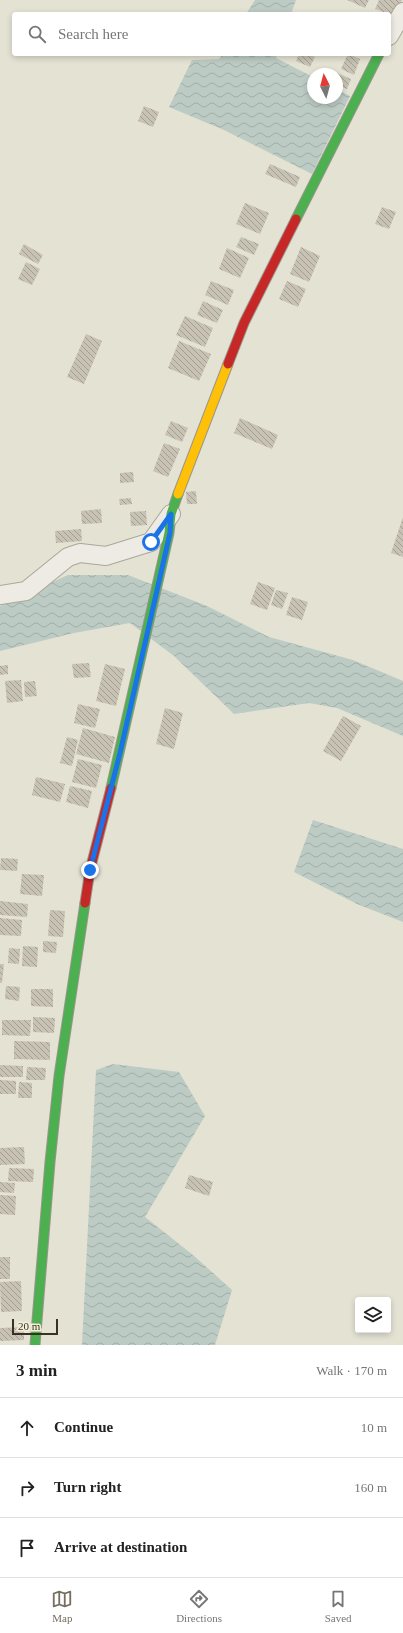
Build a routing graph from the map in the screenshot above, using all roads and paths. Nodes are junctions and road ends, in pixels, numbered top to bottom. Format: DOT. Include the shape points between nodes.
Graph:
graph roads {
  1 [pos="403,12"];
  2 [pos="391,33"];
  3 [pos="378,56"];
  4 [pos="171,514"];
  5 [pos="0,595"];
  6 [pos="35,1345"];
  1 -- 2 [label="street"];
  3 -- 4 [label="street" via="244,323 190,457"];
  4 -- 5 [label="street" via="151,542 106,556 80,553 68,557 26,591"];
  4 -- 6 [label="street" via="170,533 120,753 90,870 59,1076"];
}
